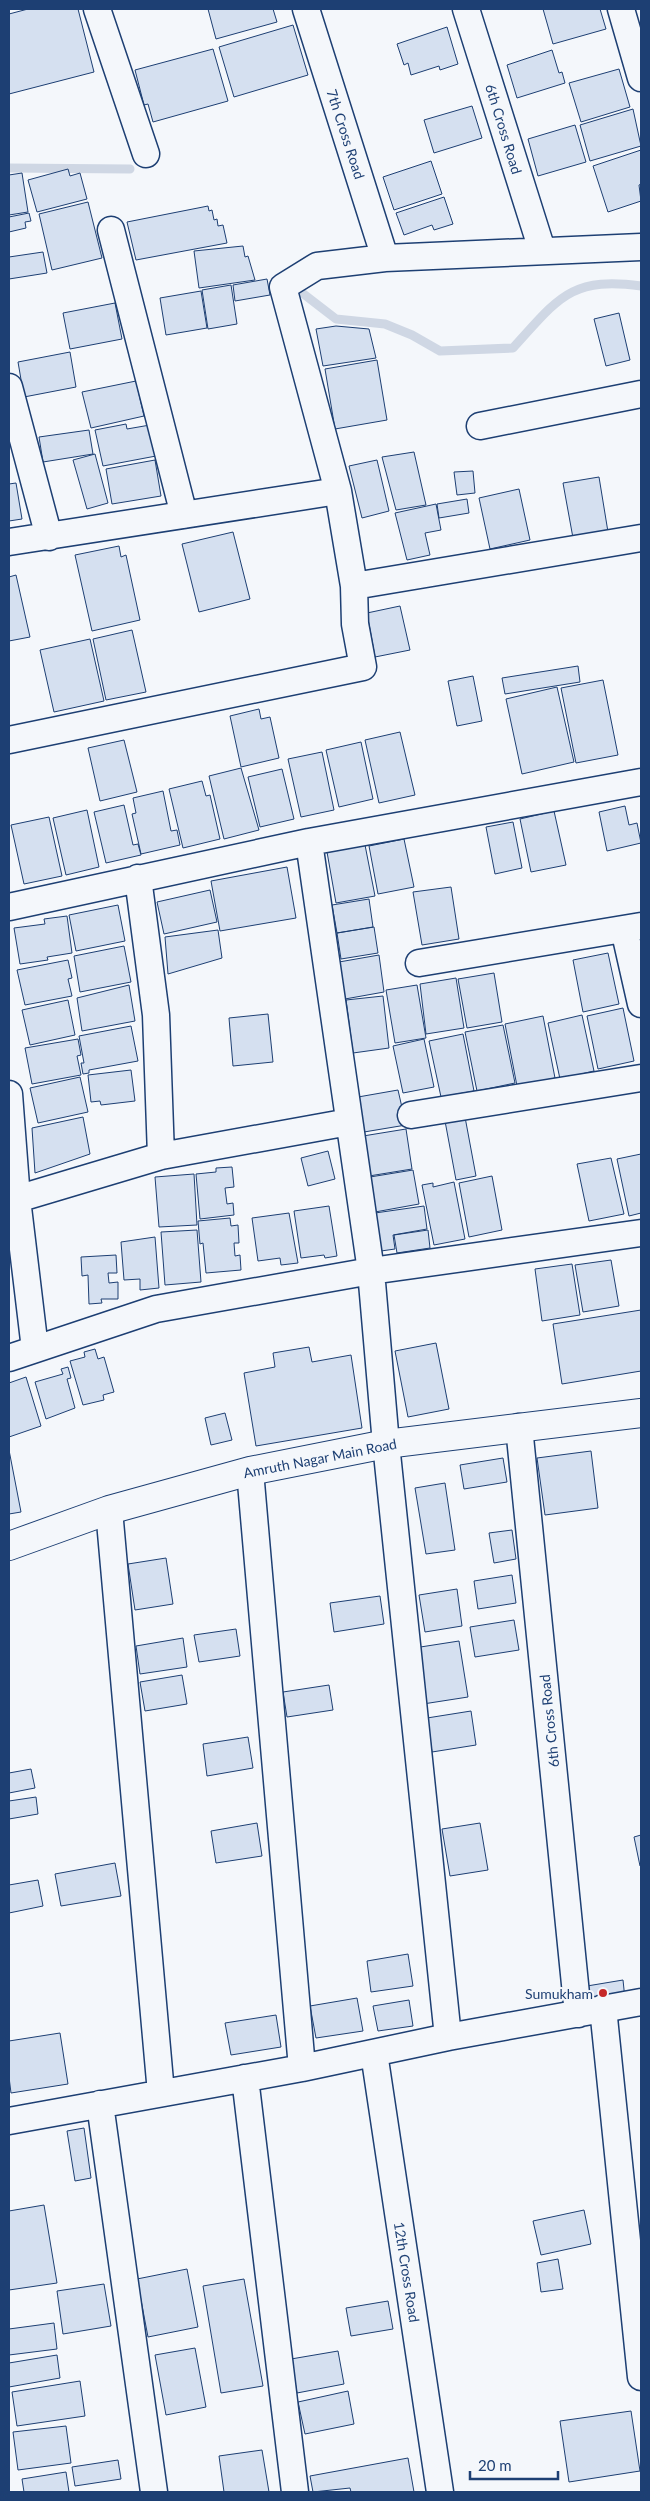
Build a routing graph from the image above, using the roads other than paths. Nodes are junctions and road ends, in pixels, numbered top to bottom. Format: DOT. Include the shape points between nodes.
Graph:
graph roads {
  1 [pos="97,9"];
  2 [pos="306,9"];
  3 [pos="466,9"];
  4 [pos="620,9"];
  5 [pos="641,78"];
  6 [pos="146,154"];
  7 [pos="111,230"];
  8 [pos="641,247"];
  9 [pos="542,250"];
  10 [pos="385,258"];
  11 [pos="9,387"];
  12 [pos="641,394"];
  13 [pos="480,426"];
  14 [pos="338,491"];
  15 [pos="184,514"];
  16 [pos="49,537"];
  17 [pos="641,538"];
  18 [pos="9,542"];
  19 [pos="354,586"];
  20 [pos="9,740"];
  21 [pos="641,782"];
  22 [pos="309,842"];
  23 [pos="138,878"];
  24 [pos="9,907"];
  25 [pos="633,927"];
  26 [pos="418,962"];
  27 [pos="641,1004"];
  28 [pos="641,1078"];
  29 [pos="9,1094"];
  30 [pos="411,1115"];
  31 [pos="349,1122"];
  32 [pos="160,1156"];
  33 [pos="17,1199"];
  34 [pos="641,1233"];
  35 [pos="371,1271"];
  36 [pos="35,1349"];
  37 [pos="9,1358"];
  38 [pos="641,1412"];
  39 [pos="519,1427"];
  40 [pos="386,1444"];
  41 [pos="250,1471"];
  42 [pos="109,1510"];
  43 [pos="9,1546"];
  44 [pos="641,2002"];
  45 [pos="603,2008"];
  46 [pos="578,2014"];
  47 [pos="448,2037"];
  48 [pos="374,2053"];
  49 [pos="302,2068"];
  50 [pos="245,2078"];
  51 [pos="162,2093"];
  52 [pos="100,2104"];
  53 [pos="9,2121"];
  54 [pos="641,2377"];
  55 [pos="154,2492"];
  56 [pos="295,2492"];
  57 [pos="440,2492"];
  1 -- 6 [label="street"];
  2 -- 10 [label="street, 7th Cross Road"];
  3 -- 9 [label="street, 6th Cross Road"];
  4 -- 5 [label="street"];
  7 -- 15 [label="street"];
  8 -- 9 [label="street"];
  9 -- 10 [label="street"];
  10 -- 14 [label="street" via="317,266 283,287"];
  11 -- 16 [label="street"];
  12 -- 13 [label="street"];
  14 -- 15 [label="street"];
  14 -- 19 [label="street"];
  15 -- 16 [label="street"];
  16 -- 18 [label="street"];
  17 -- 19 [label="street"];
  19 -- 20 [label="street" via="355,624 363,667"];
  21 -- 22 [label="street"];
  22 -- 23 [label="street"];
  22 -- 31 [label="street"];
  23 -- 24 [label="street"];
  23 -- 32 [label="street" via="156,1015"];
  25 -- 26 [label="street"];
  25 -- 27 [label="street"];
  28 -- 30 [label="street"];
  29 -- 33 [label="street"];
  31 -- 32 [label="street"];
  31 -- 35 [label="street"];
  32 -- 33 [label="street"];
  33 -- 36 [label="street"];
  34 -- 35 [label="street"];
  35 -- 36 [label="street" via="156,1309"];
  35 -- 40 [label="street"];
  36 -- 37 [label="street"];
  38 -- 39 [label="main road, Amruth Nagar Main Road"];
  39 -- 40 [label="main road, Amruth Nagar Main Road"];
  39 -- 46 [label="street, 6th Cross Road"];
  40 -- 41 [label="main road, Amruth Nagar Main Road"];
  40 -- 47 [label="street"];
  41 -- 42 [label="main road, Amruth Nagar Main Road"];
  41 -- 49 [label="street"];
  42 -- 43 [label="main road, Amruth Nagar Main Road"];
  42 -- 51 [label="street"];
  44 -- 45 [label="street"];
  45 -- 46 [label="street"];
  45 -- 54 [label="street"];
  46 -- 47 [label="street"];
  47 -- 48 [label="street"];
  48 -- 49 [label="street"];
  48 -- 57 [label="street, 12th Cross Road"];
  49 -- 50 [label="street"];
  50 -- 51 [label="street"];
  50 -- 56 [label="street"];
  51 -- 52 [label="street"];
  52 -- 53 [label="street"];
  52 -- 55 [label="street"];
}
